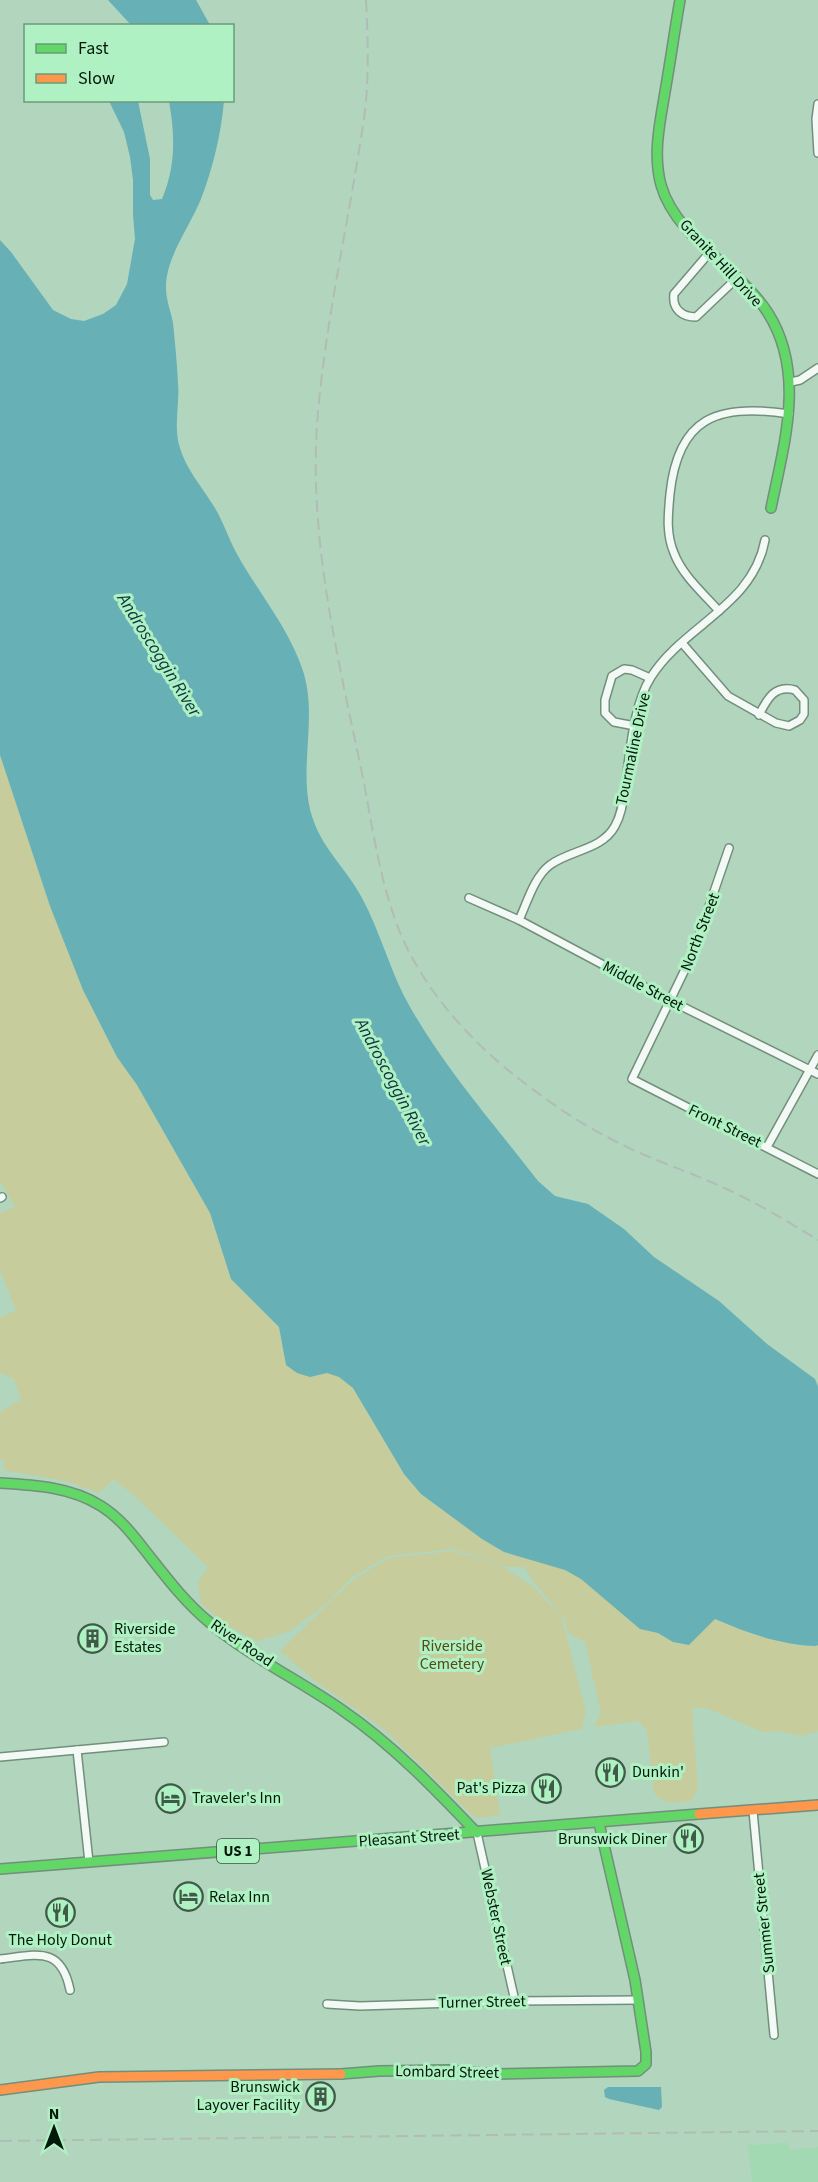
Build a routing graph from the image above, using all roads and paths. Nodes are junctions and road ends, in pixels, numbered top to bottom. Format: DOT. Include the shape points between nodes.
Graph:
graph roads {
  1 [pos="680,0"];
  2 [pos="818,104"];
  3 [pos="818,153"];
  4 [pos="710,252"];
  5 [pos="737,278"];
  6 [pos="818,368"];
  7 [pos="791,382"];
  8 [pos="789,414"];
  9 [pos="771,508"];
  10 [pos="765,540"];
  11 [pos="719,611"];
  12 [pos="682,644"];
  13 [pos="650,678"];
  14 [pos="759,714"];
  15 [pos="635,726"];
  16 [pos="729,848"];
  17 [pos="469,898"];
  18 [pos="519,920"];
  19 [pos="671,1001"];
  20 [pos="818,1055"];
  21 [pos="809,1069"];
  22 [pos="818,1074"];
  23 [pos="632,1079"];
  24 [pos="768,1147"];
  25 [pos="818,1174"];
  26 [pos="0,1483"];
  27 [pos="164,1742"];
  28 [pos="77,1750"];
  29 [pos="0,1757"];
  30 [pos="818,1805"];
  31 [pos="753,1811"];
  32 [pos="599,1823"];
  33 [pos="477,1833"];
  34 [pos="89,1863"];
  35 [pos="0,1869"];
  36 [pos="0,1959"];
  37 [pos="70,1990"];
  38 [pos="638,2000"];
  39 [pos="515,2001"];
  40 [pos="327,2004"];
  41 [pos="774,2035"];
  42 [pos="0,2090"];
  1 -- 4 [label="main road, Granite Hill Drive" via="656,159 670,206"];
  2 -- 3 [label="street"];
  4 -- 5 [label="main road, Granite Hill Drive"];
  4 -- 5 [label="street" via="675,294 675,307 681,314 696,317"];
  5 -- 7 [label="main road, Granite Hill Drive" via="769,314 780,334"];
  6 -- 7 [label="street"];
  7 -- 8 [label="main road"];
  8 -- 9 [label="main road"];
  8 -- 11 [label="street" via="745,410 716,416 689,436 675,464 669,539 680,565"];
  10 -- 11 [label="street, Tourmaline Drive" via="758,567 743,589"];
  11 -- 12 [label="street, Tourmaline Drive"];
  12 -- 13 [label="street, Tourmaline Drive"];
  12 -- 14 [label="street" via="728,696"];
  13 -- 15 [label="street, Tourmaline Drive"];
  13 -- 15 [label="street" via="624,669 612,676 604,707 609,718"];
  14 -- 14 [label="street" via="789,726 804,714 804,700 795,690 782,689 771,695"];
  15 -- 18 [label="street, Tourmaline Drive" via="615,826 604,839 549,866"];
  16 -- 19 [label="street, North Street" via="693,953"];
  17 -- 18 [label="street, Middle Street"];
  18 -- 19 [label="street, Middle Street"];
  19 -- 21 [label="street, Middle Street"];
  19 -- 23 [label="street, North Street"];
  20 -- 21 [label="street"];
  21 -- 22 [label="street, Middle Street"];
  21 -- 24 [label="street"];
  23 -- 24 [label="street, Front Street"];
  24 -- 25 [label="street, Front Street"];
  26 -- 33 [label="main road, River Road" via="66,1491 110,1511 216,1629 366,1727"];
  27 -- 28 [label="street"];
  28 -- 29 [label="street"];
  28 -- 34 [label="street"];
  30 -- 31 [label="main road, Pleasant Street / US 1"];
  31 -- 32 [label="main road, Pleasant Street / US 1"];
  31 -- 41 [label="street, Summer Street"];
  32 -- 33 [label="main road, Pleasant Street / US 1"];
  32 -- 38 [label="main road, Lombard Street"];
  33 -- 34 [label="main road, Pleasant Street / US 1"];
  33 -- 39 [label="street, Webster Street"];
  34 -- 35 [label="main road, Pleasant Street / US 1"];
  36 -- 37 [label="street" via="51,1957 63,1968"];
  38 -- 39 [label="street, Turner Street"];
  38 -- 42 [label="main road, Lombard Street" via="646,2064 638,2071 492,2074 448,2070 99,2077"];
  39 -- 40 [label="street, Turner Street"];
}
